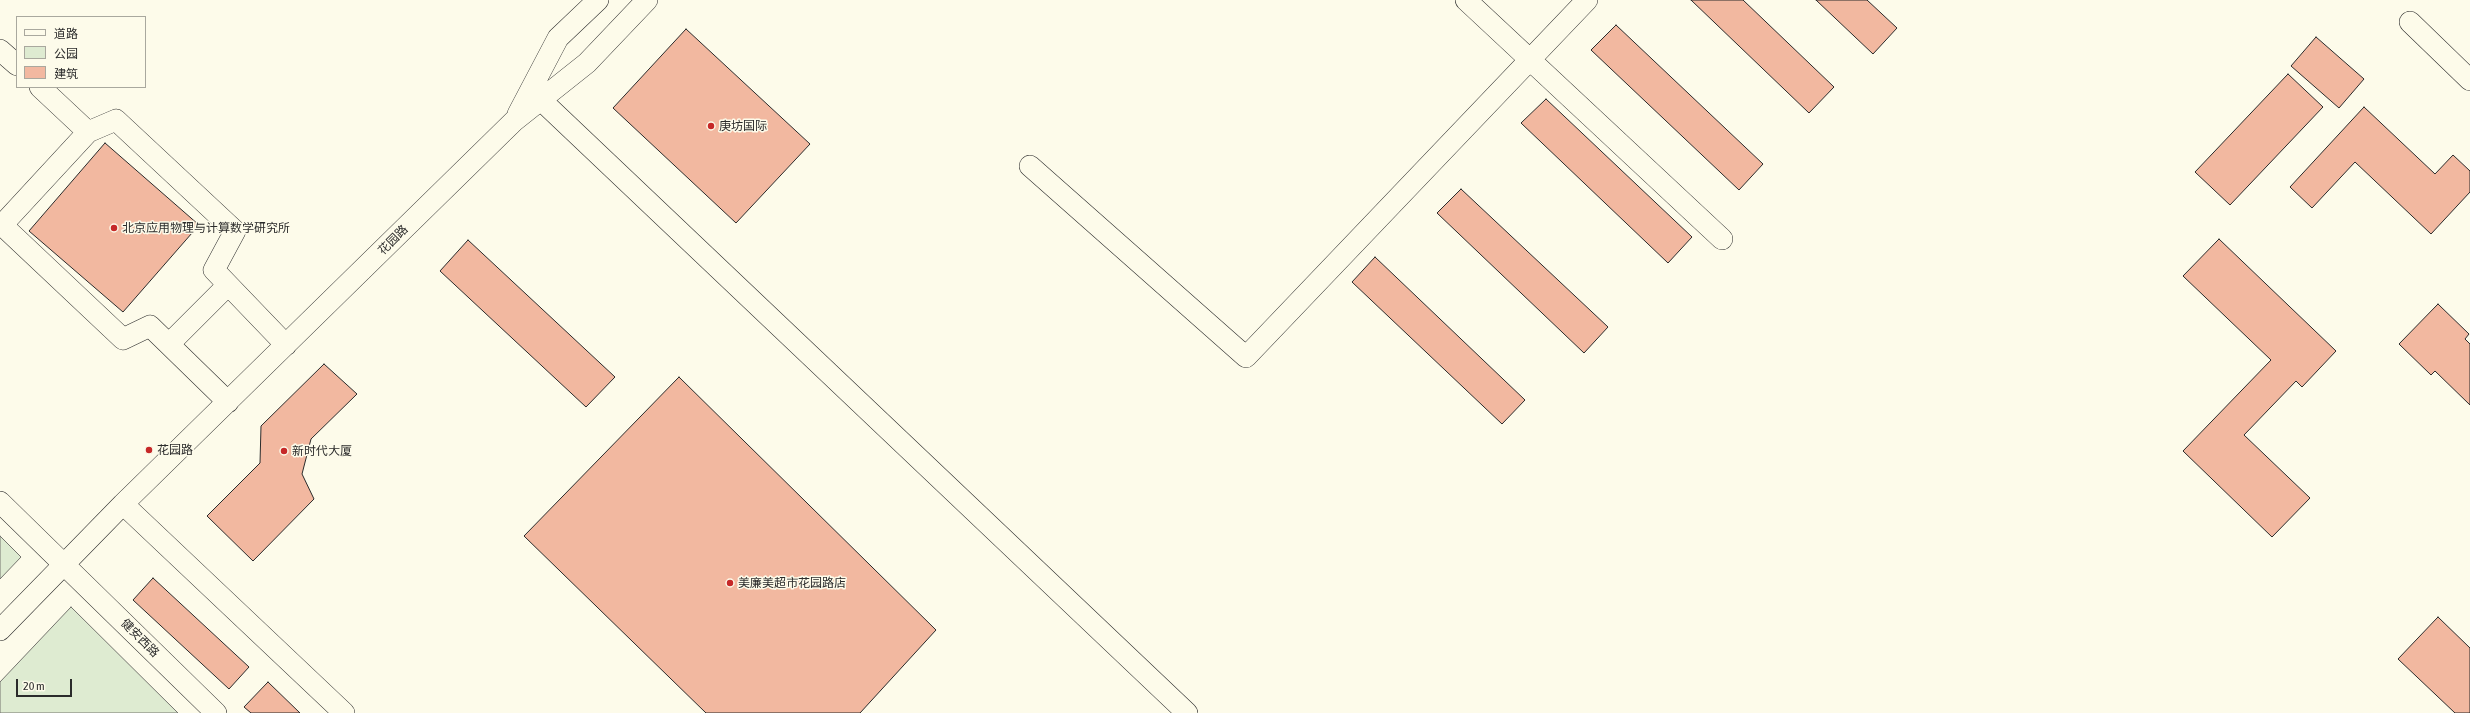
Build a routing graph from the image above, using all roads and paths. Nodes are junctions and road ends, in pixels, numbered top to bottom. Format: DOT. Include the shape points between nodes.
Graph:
graph roads {
  1 [pos="598,0"];
  2 [pos="647,0"];
  3 [pos="1466,0"];
  4 [pos="1587,0"];
  5 [pos="2410,22"];
  6 [pos="0,50"];
  7 [pos="1530,60"];
  8 [pos="16,64"];
  9 [pos="2470,80"];
  10 [pos="41,88"];
  11 [pos="541,100"];
  12 [pos="514,121"];
  13 [pos="88,132"];
  14 [pos="1030,166"];
  15 [pos="1,224"];
  16 [pos="1722,239"];
  17 [pos="228,285"];
  18 [pos="169,344"];
  19 [pos="286,345"];
  20 [pos="228,402"];
  21 [pos="0,502"];
  22 [pos="123,504"];
  23 [pos="65,564"];
  24 [pos="0,630"];
  25 [pos="216,713"];
  26 [pos="344,713"];
  27 [pos="1187,713"];
  1 -- 12 [label="street, 花园路" via="558,38"];
  2 -- 11 [label="street, 花园路" via="587,63"];
  3 -- 7 [label="street"];
  4 -- 7 [label="street"];
  5 -- 9 [label="street"];
  6 -- 8 [label="street"];
  7 -- 14 [label="street" via="1246,357"];
  7 -- 16 [label="street"];
  10 -- 13 [label="street"];
  11 -- 12 [label="street, 花园路"];
  11 -- 27 [label="street"];
  12 -- 19 [label="street, 花园路"];
  13 -- 15 [label="street"];
  13 -- 17 [label="street" via="116,120 235,231 214,270"];
  15 -- 18 [label="street" via="123,339 150,326"];
  17 -- 18 [label="street"];
  17 -- 19 [label="street"];
  18 -- 20 [label="street"];
  19 -- 20 [label="street, 花园路"];
  20 -- 22 [label="street, 花园路"];
  21 -- 23 [label="street, 健安西路"];
  22 -- 23 [label="street, 花园路"];
  22 -- 26 [label="street"];
  23 -- 24 [label="street, 花园路"];
  23 -- 25 [label="street, 健安西路"];
}
